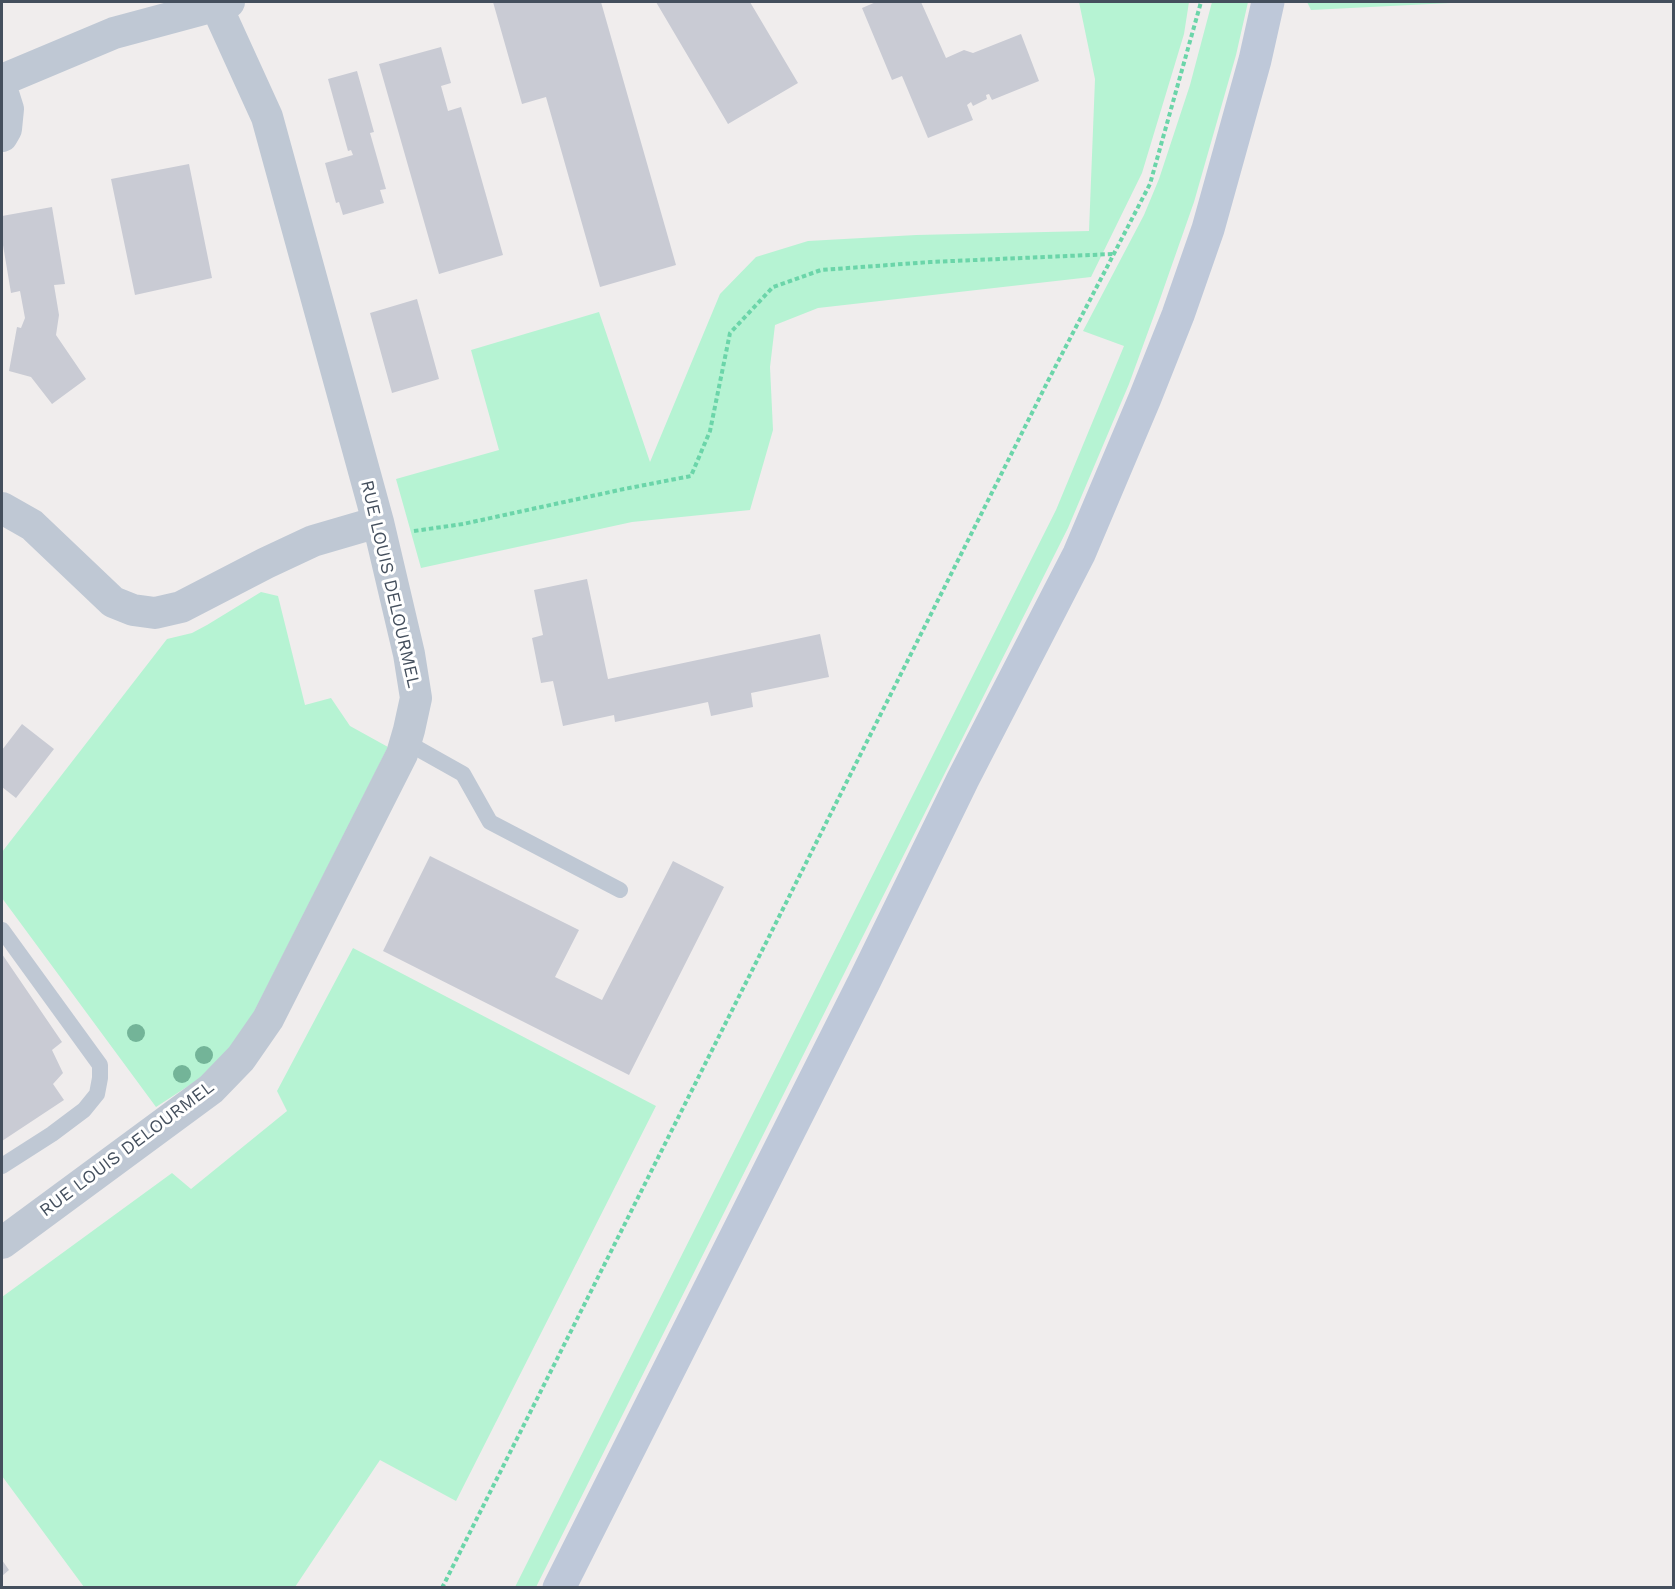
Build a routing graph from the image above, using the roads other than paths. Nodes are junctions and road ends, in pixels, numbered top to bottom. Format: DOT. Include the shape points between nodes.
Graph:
graph roads {
  1 [pos="1268,2"];
  2 [pos="222,3"];
  3 [pos="2,80"];
  4 [pos="2,90"];
  5 [pos="2,136"];
  6 [pos="2,507"];
  7 [pos="379,530"];
  8 [pos="406,742"];
  9 [pos="620,890"];
  10 [pos="2,930"];
  11 [pos="2,1166"];
  12 [pos="8,1233"];
  13 [pos="559,1587"];
  1 -- 13 [label="main road" via="1208,229 1178,315 1079,554"];
  2 -- 3 [label="street" via="114,33"];
  2 -- 7 [label="street, RUE LOUIS DELOURMEL" via="267,117"];
  4 -- 5 [label="street" via="8,109"];
  6 -- 7 [label="street" via="32,525 113,602 155,613 181,607 312,541"];
  7 -- 8 [label="street, RUE LOUIS DELOURMEL" via="416,698"];
  8 -- 9 [label="lane" via="463,774 490,822"];
  8 -- 12 [label="street, RUE LOUIS DELOURMEL" via="268,1019 241,1058 211,1089"];
  10 -- 11 [label="lane" via="100,1065 100,1078 97,1094 84,1110"];
}
